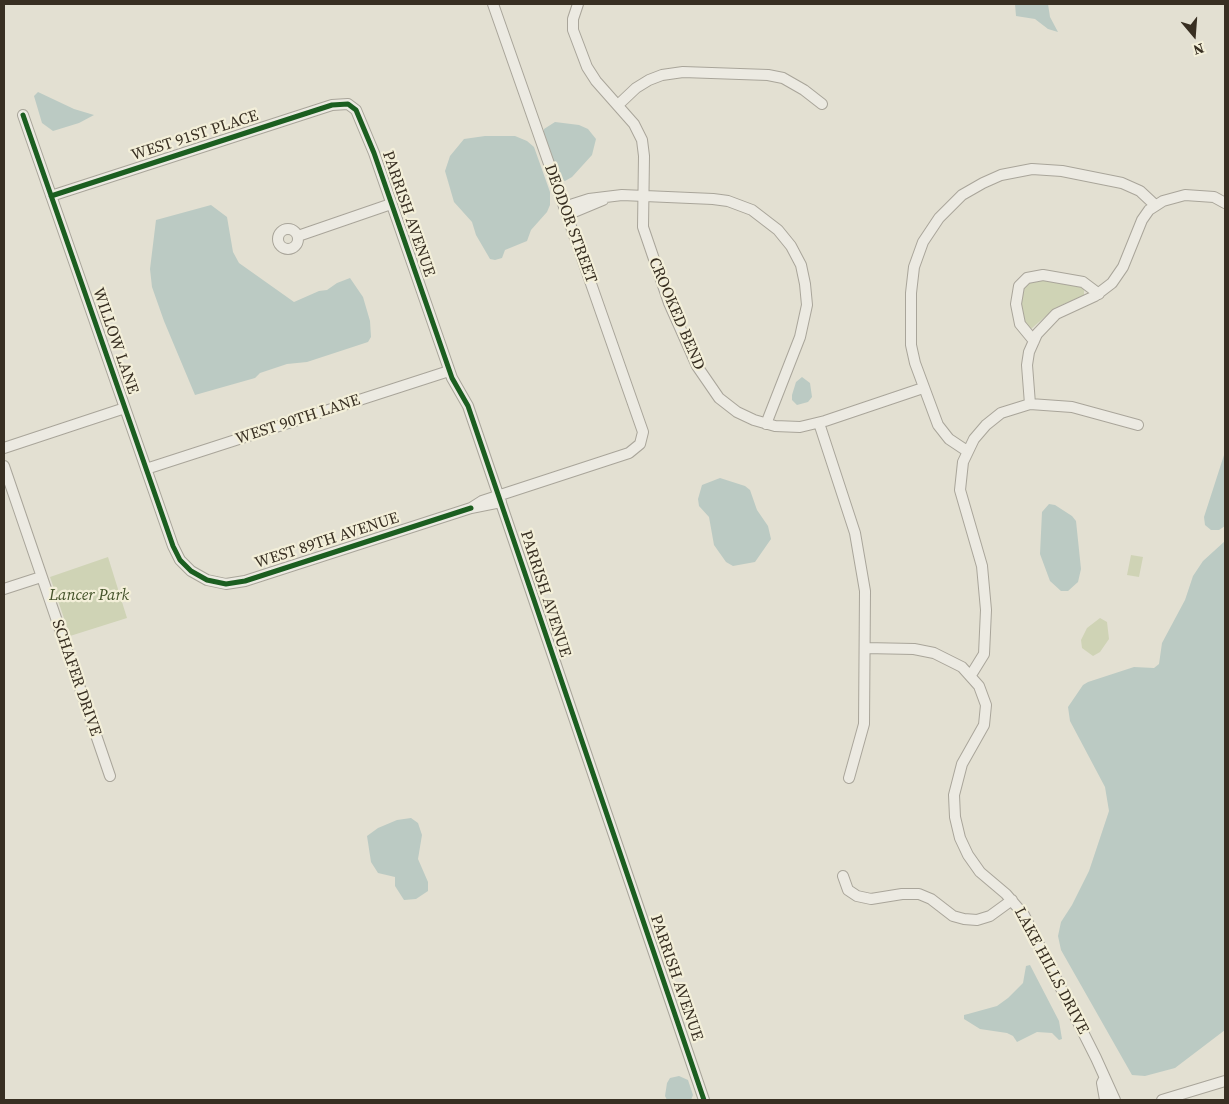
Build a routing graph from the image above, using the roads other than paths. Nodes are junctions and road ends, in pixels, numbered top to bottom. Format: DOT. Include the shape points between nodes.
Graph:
graph roads {
  1 [pos="493,4"];
  2 [pos="578,4"];
  3 [pos="348,104"];
  4 [pos="822,104"];
  5 [pos="618,105"];
  6 [pos="23,115"];
  7 [pos="643,195"];
  8 [pos="51,196"];
  9 [pos="1225,203"];
  10 [pos="391,204"];
  11 [pos="1155,205"];
  12 [pos="565,211"];
  13 [pos="298,236"];
  14 [pos="1099,294"];
  15 [pos="1034,341"];
  16 [pos="449,371"];
  17 [pos="924,388"];
  18 [pos="1030,404"];
  19 [pos="125,408"];
  20 [pos="819,423"];
  21 [pos="766,424"];
  22 [pos="1138,425"];
  23 [pos="640,444"];
  24 [pos="4,448"];
  25 [pos="967,451"];
  26 [pos="4,466"];
  27 [pos="146,469"];
  28 [pos="500,498"];
  29 [pos="191,571"];
  30 [pos="41,577"];
  31 [pos="4,589"];
  32 [pos="865,648"];
  33 [pos="972,675"];
  34 [pos="110,776"];
  35 [pos="849,778"];
  36 [pos="843,876"];
  37 [pos="1012,900"];
  38 [pos="1104,1079"];
  39 [pos="1225,1081"];
  40 [pos="704,1100"];
  41 [pos="1105,1100"];
  42 [pos="1115,1100"];
  43 [pos="1162,1100"];
  1 -- 12 [label="street, DEODOR STREET"];
  2 -- 5 [label="street, CROOKED BEND" via="573,19 578,47 587,68"];
  3 -- 8 [label="street, WEST 91ST PLACE" via="332,105"];
  3 -- 10 [label="street, PARRISH AVENUE" via="356,110 363,124"];
  4 -- 5 [label="street" via="783,78 683,72 649,80"];
  5 -- 7 [label="street, CROOKED BEND" via="642,140"];
  6 -- 8 [label="street, WILLOW LANE"];
  7 -- 12 [label="street" via="606,198"];
  7 -- 21 [label="street, CROOKED BEND" via="642,221 646,238 672,312 697,366 710,388 726,404 747,418"];
  7 -- 21 [label="street" via="713,198 740,205 769,221 795,252 805,284 805,319"];
  8 -- 19 [label="street, WILLOW LANE"];
  9 -- 11 [label="street" via="1214,197 1193,195 1174,196"];
  10 -- 13 [label="street"];
  10 -- 16 [label="street, PARRISH AVENUE"];
  11 -- 14 [label="street" via="1142,220 1120,272"];
  11 -- 17 [label="street" via="1130,185 1053,170 1022,170 1000,175 962,195 930,231 912,275 911,345"];
  12 -- 23 [label="street, DEODOR STREET" via="640,420 643,432"];
  14 -- 15 [label="street" via="1056,314"];
  14 -- 15 [label="street" via="1078,281 1043,274 1027,278 1019,286 1016,304 1020,324"];
  15 -- 18 [label="street" via="1026,372"];
  16 -- 27 [label="street, WEST 90TH LANE"];
  16 -- 28 [label="street, PARRISH AVENUE" via="468,406"];
  17 -- 20 [label="street, CROOKED BEND"];
  17 -- 25 [label="street" via="941,430"];
  18 -- 22 [label="street" via="1072,407"];
  18 -- 25 [label="street" via="996,416"];
  19 -- 24 [label="street"];
  19 -- 27 [label="street, WILLOW LANE"];
  20 -- 21 [label="street, CROOKED BEND" via="792,427"];
  20 -- 32 [label="street" via="859,547 865,591"];
  23 -- 28 [label="street, WEST 89TH AVENUE" via="629,453"];
  25 -- 33 [label="street" via="960,490 980,559 986,603 984,654"];
  26 -- 30 [label="street, SCHAFER DRIVE"];
  27 -- 29 [label="street, WILLOW LANE" via="173,546"];
  28 -- 29 [label="street, WEST 89TH AVENUE" via="482,500 471,508 245,581 226,584 207,580"];
  28 -- 40 [label="street, PARRISH AVENUE"];
  30 -- 31 [label="street"];
  30 -- 34 [label="street, SCHAFER DRIVE"];
  32 -- 33 [label="street, LAKE HILLS DRIVE" via="914,649 934,653"];
  32 -- 35 [label="street" via="863,731"];
  33 -- 37 [label="street, LAKE HILLS DRIVE" via="984,698 985,719 982,732 965,758 957,779 956,824 972,861"];
  36 -- 37 [label="street" via="848,890 857,896 871,899 919,894 953,916 964,919 990,916"];
  37 -- 38 [label="street, LAKE HILLS DRIVE" via="1031,928"];
  38 -- 41 [label="street, LAKE HILLS DRIVE"];
  38 -- 42 [label="street, LAKE HILLS DRIVE"];
  39 -- 43 [label="street"];
}
